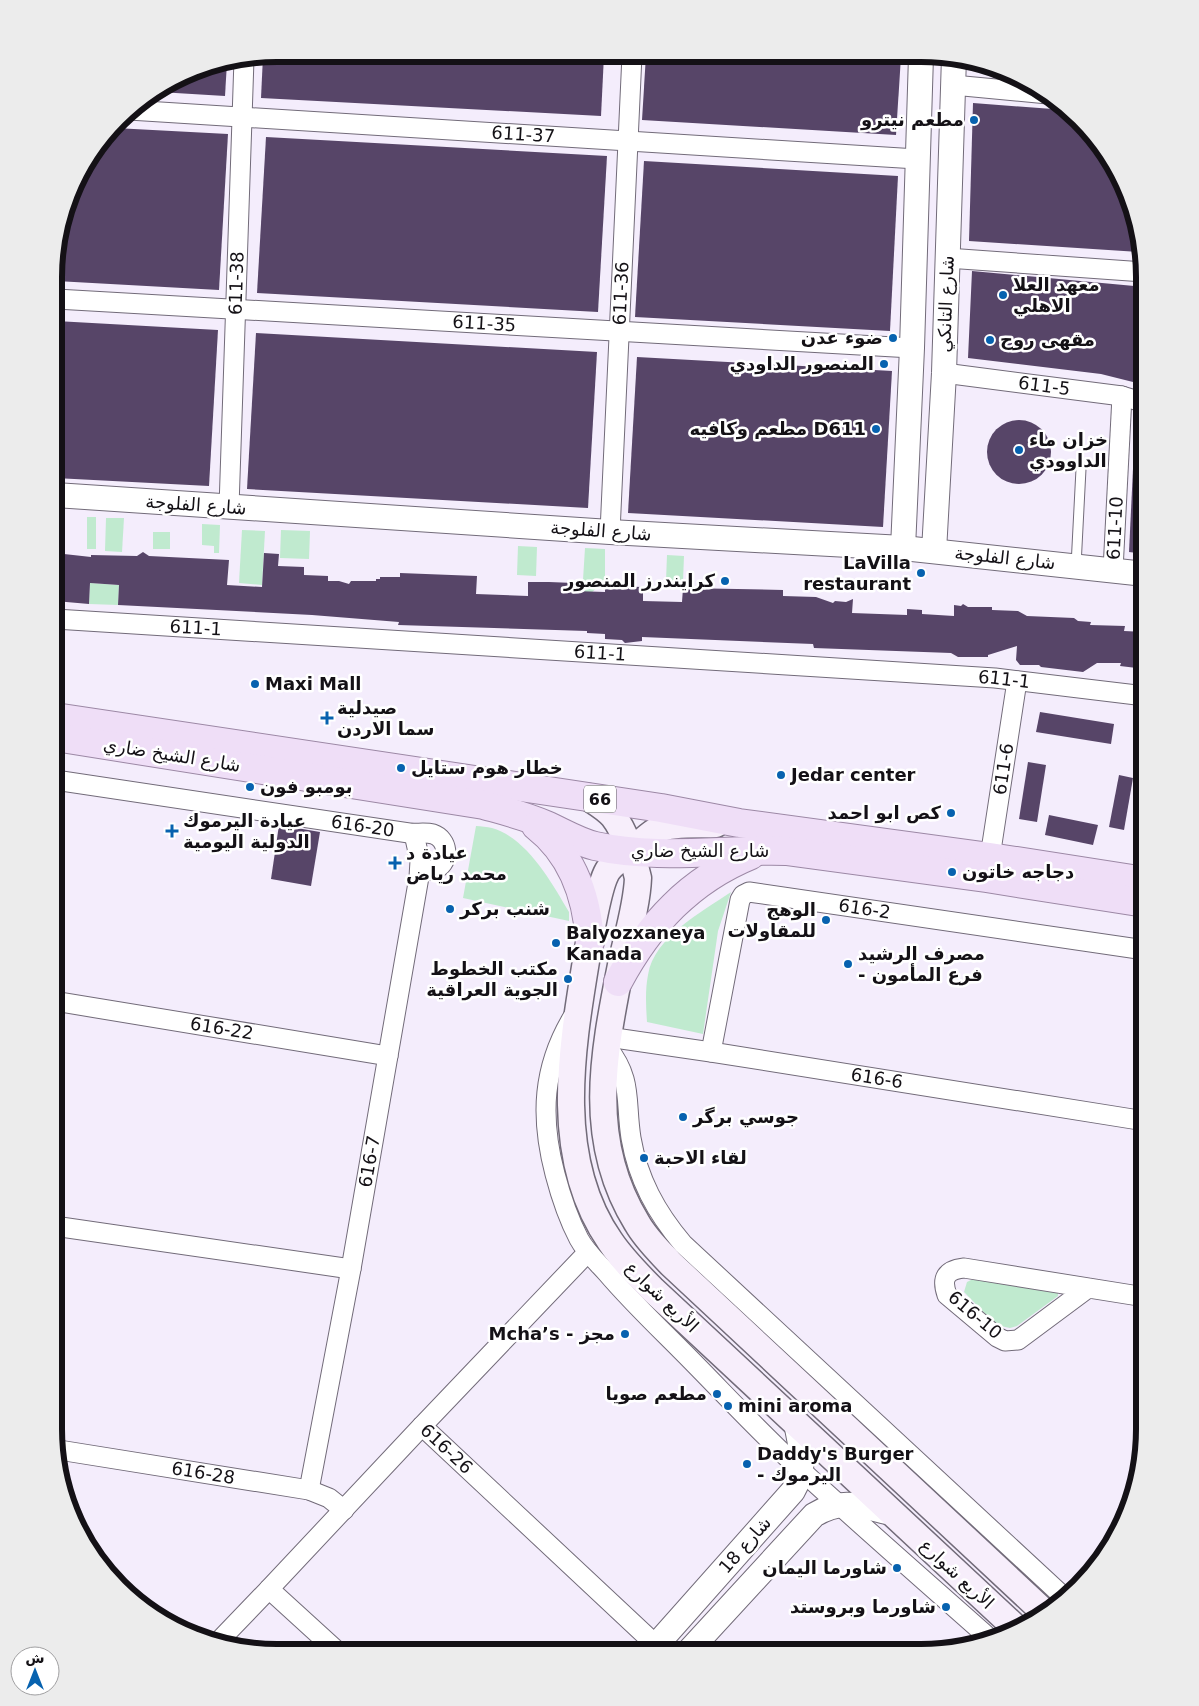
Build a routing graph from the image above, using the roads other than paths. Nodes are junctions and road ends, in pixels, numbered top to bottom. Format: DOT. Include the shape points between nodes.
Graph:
graph roads {
  1 [pos="632,62"];
  2 [pos="921,62"];
  3 [pos="244,65"];
  4 [pos="954,65"];
  5 [pos="953,85"];
  6 [pos="1031,92"];
  7 [pos="142,111"];
  8 [pos="242,117"];
  9 [pos="628,141"];
  10 [pos="917,159"];
  11 [pos="947,258"];
  12 [pos="1136,271"];
  13 [pos="62,299"];
  14 [pos="236,309"];
  15 [pos="619,332"];
  16 [pos="912,348"];
  17 [pos="944,373"];
  18 [pos="1122,396"];
  19 [pos="1136,400"];
  20 [pos="1081,469"];
  21 [pos="62,495"];
  22 [pos="229,507"];
  23 [pos="610,532"];
  24 [pos="903,548"];
  25 [pos="934,551"];
  26 [pos="1076,566"];
  27 [pos="1113,570"];
  28 [pos="1136,573"];
  29 [pos="62,619"];
  30 [pos="1017,681"];
  31 [pos="1136,695"];
  32 [pos="62,718"];
  33 [pos="62,737"];
  34 [pos="62,781"];
  35 [pos="588,797"];
  36 [pos="522,816"];
  37 [pos="739,823"];
  38 [pos="414,834"];
  39 [pos="764,850"];
  40 [pos="630,852"];
  41 [pos="990,857"];
  42 [pos="420,871"];
  43 [pos="1136,880"];
  44 [pos="1136,901"];
  45 [pos="590,942"];
  46 [pos="1136,949"];
  47 [pos="618,982"];
  48 [pos="62,1002"];
  49 [pos="578,1008"];
  50 [pos="608,1042"];
  51 [pos="712,1052"];
  52 [pos="388,1056"];
  53 [pos="1136,1120"];
  54 [pos="62,1227"];
  55 [pos="588,1252"];
  56 [pos="350,1269"];
  57 [pos="1088,1288"];
  58 [pos="1136,1296"];
  59 [pos="796,1423"];
  60 [pos="422,1426"];
  61 [pos="64,1451"];
  62 [pos="802,1471"];
  63 [pos="308,1490"];
  64 [pos="840,1505"];
  65 [pos="344,1510"];
  66 [pos="891,1513"];
  67 [pos="269,1589"];
  68 [pos="1059,1593"];
  69 [pos="1040,1608"];
  70 [pos="1011,1624"];
  71 [pos="984,1634"];
  72 [pos="223,1636"];
  73 [pos="329,1644"];
  74 [pos="649,1644"];
  75 [pos="658,1644"];
  76 [pos="695,1644"];
  1 -- 9 [label="street, 611-36"];
  2 -- 10 [label="street, شارع التانكي"];
  3 -- 8 [label="street, 611-38"];
  4 -- 5 [label="street, شارع التانكي"];
  5 -- 6 [label="street"];
  5 -- 11 [label="street, شارع التانكي"];
  7 -- 8 [label="street, 611-37"];
  8 -- 9 [label="street, 611-37"];
  8 -- 14 [label="street, 611-38"];
  9 -- 10 [label="street, 611-37"];
  9 -- 15 [label="street, 611-36"];
  10 -- 16 [label="street, شارع التانكي"];
  11 -- 12 [label="street"];
  11 -- 17 [label="street, شارع التانكي"];
  13 -- 14 [label="street, 611-35"];
  14 -- 15 [label="street, 611-35"];
  14 -- 22 [label="street, 611-38"];
  15 -- 16 [label="street, 611-35"];
  15 -- 23 [label="street, 611-36"];
  16 -- 24 [label="street, شارع التانكي"];
  17 -- 18 [label="street, 611-5"];
  17 -- 25 [label="street, شارع التانكي"];
  18 -- 19 [label="street, 611-5"];
  18 -- 27 [label="street, 611-10"];
  20 -- 26 [label="lane"];
  21 -- 22 [label="street, شارع الفلوجة"];
  22 -- 23 [label="street, شارع الفلوجة"];
  23 -- 24 [label="street, شارع الفلوجة"];
  24 -- 25 [label="street, شارع الفلوجة"];
  25 -- 26 [label="street, شارع الفلوجة"];
  26 -- 27 [label="street, شارع الفلوجة"];
  27 -- 28 [label="street, شارع الفلوجة"];
  29 -- 30 [label="street, 611-1"];
  30 -- 31 [label="street, 611-1"];
  30 -- 41 [label="street, 611-6"];
  32 -- 35 [label="main road, شارع الشيخ ضاري / 66"];
  33 -- 36 [label="main road, شارع الشيخ ضاري" via="484,806"];
  34 -- 38 [label="street, 616-20"];
  35 -- 37 [label="main road, شارع الشيخ ضاري / 66"];
  35 -- 40 [label="main road, الأربع شوارع" via="612,816"];
  36 -- 40 [label="main road, شارع الشيخ ضاري" via="593,846"];
  36 -- 45 [label="main road" via="559,849 572,870 582,893"];
  37 -- 40 [label="main road, الأربع شوارع" via="659,829"];
  37 -- 41 [label="main road, شارع الشيخ ضاري / 66"];
  38 -- 42 [label="street, 616-7"];
  38 -- 42 [label="street, 616-20" via="433,834 442,841 446,851 440,866"];
  39 -- 40 [label="main road, شارع الشيخ ضاري" via="668,854"];
  39 -- 44 [label="main road, شارع الشيخ ضاري"];
  39 -- 47 [label="main road" via="718,871 678,901 644,938"];
  40 -- 45 [label="main road, الأربع شوارع" via="607,871"];
  40 -- 47 [label="main road, الأربع شوارع" via="638,885"];
  41 -- 43 [label="main road, شارع الشيخ ضاري / 66"];
  42 -- 52 [label="street, 616-7"];
  45 -- 49 [label="main road, الأربع شوارع"];
  46 -- 51 [label="street, 616-2" via="749,892 740,900"];
  47 -- 50 [label="main road, الأربع شوارع"];
  48 -- 52 [label="street, 616-22"];
  49 -- 55 [label="street" via="561,1038 550,1070 545,1106 548,1143 559,1191 568,1216"];
  49 -- 59 [label="main road, الأربع شوارع" via="571,1123 579,1172 597,1218 628,1265"];
  50 -- 51 [label="street, 616-6"];
  50 -- 68 [label="street" via="625,1080 636,1161 651,1198 683,1244"];
  50 -- 69 [label="main road, الأربع شوارع" via="603,1100 608,1153 614,1178 625,1202 653,1245"];
  51 -- 53 [label="street, 616-6"];
  52 -- 56 [label="street, 616-7"];
  54 -- 56 [label="street"];
  55 -- 60 [label="street"];
  55 -- 62 [label="street" via="624,1293"];
  56 -- 63 [label="street, 616-7"];
  57 -- 57 [label="street, 616-10" via="1018,1340 1005,1341 947,1295 944,1285 946,1276 953,1269 964,1268"];
  57 -- 58 [label="street, 616-10"];
  59 -- 62 [label="street, شارع 18"];
  59 -- 66 [label="main road, الأربع شوارع"];
  60 -- 65 [label="street, 616-26"];
  60 -- 74 [label="street, 616-26"];
  61 -- 63 [label="street, 616-28"];
  62 -- 64 [label="street"];
  62 -- 75 [label="street, شارع 18" via="793,1491"];
  63 -- 65 [label="street, 616-28" via="328,1498"];
  64 -- 66 [label="street, شارع 18"];
  64 -- 71 [label="street"];
  64 -- 76 [label="street, شارع 18" via="822,1511 807,1522"];
  65 -- 67 [label="street, 616-26"];
  66 -- 70 [label="main road, الأربع شوارع"];
  67 -- 72 [label="street, 616-26"];
  67 -- 73 [label="street"];
}
